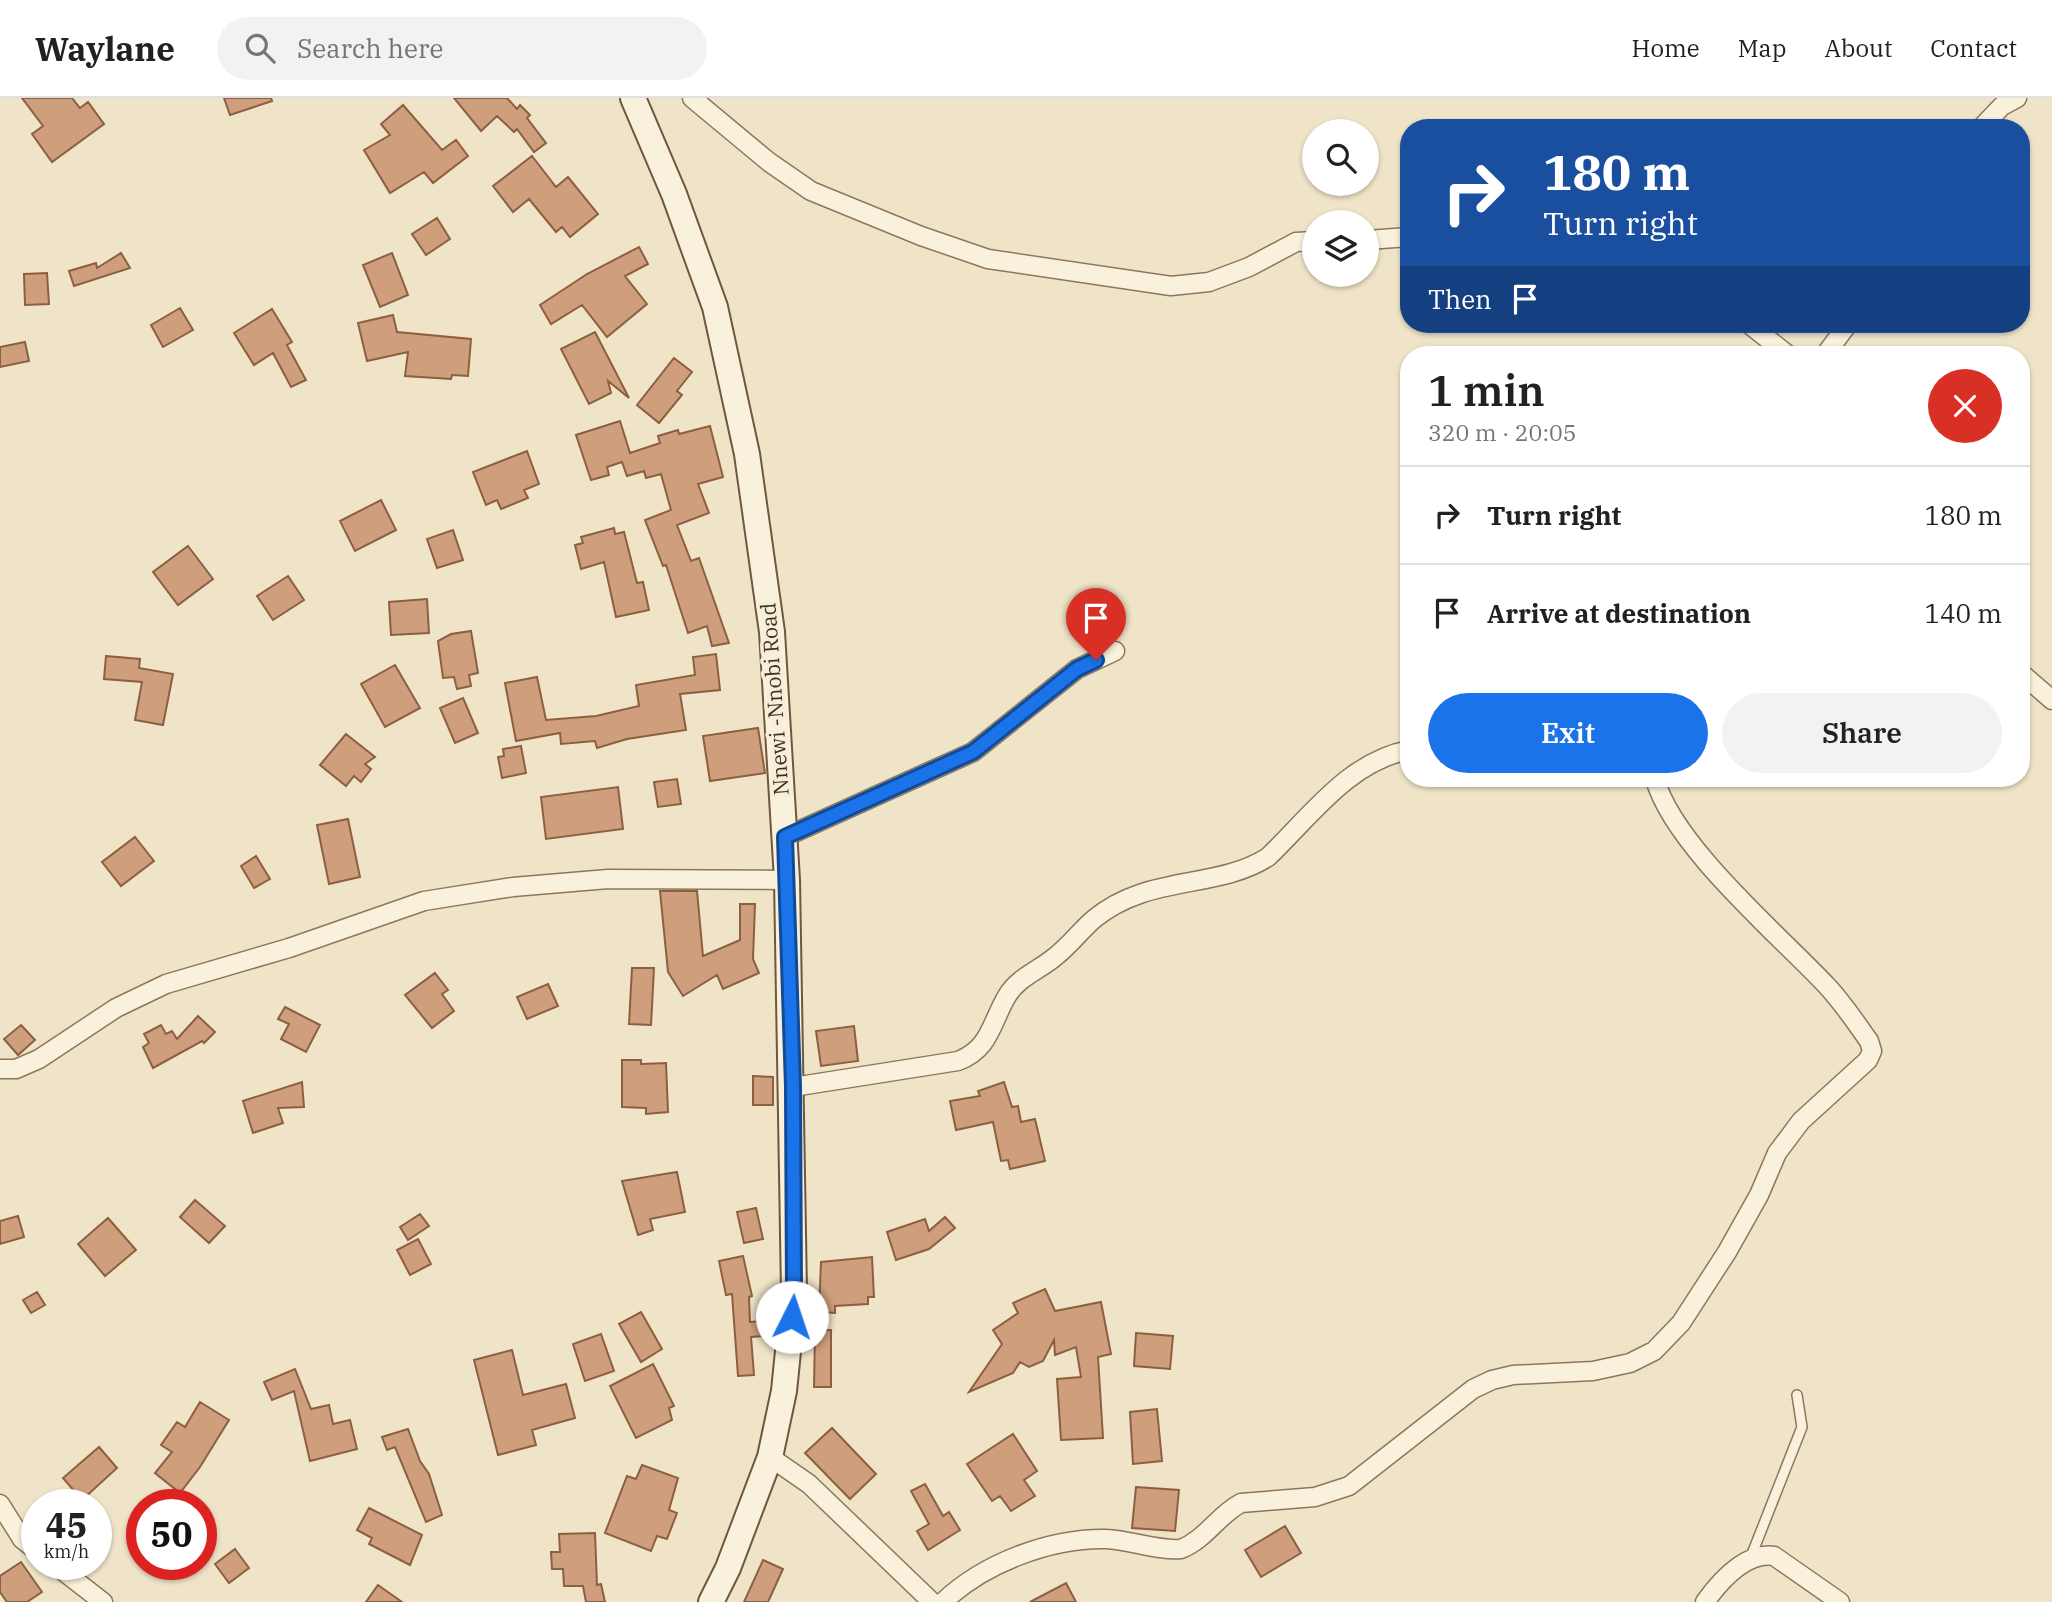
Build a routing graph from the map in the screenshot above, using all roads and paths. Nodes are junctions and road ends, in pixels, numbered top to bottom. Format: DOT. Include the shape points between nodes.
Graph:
graph roads {
  1 [pos="692,98"];
  2 [pos="2017,98"];
  3 [pos="635,99"];
  4 [pos="1990,119"];
  5 [pos="1400,238"];
  6 [pos="1379,239"];
  7 [pos="1302,242"];
  8 [pos="1760,333"];
  9 [pos="1777,346"];
  10 [pos="1115,651"];
  11 [pos="2030,681"];
  12 [pos="2052,700"];
  13 [pos="1400,752"];
  14 [pos="1659,787"];
  15 [pos="785,837"];
  16 [pos="787,880"];
  17 [pos="0,1069"];
  18 [pos="793,1087"];
  19 [pos="1797,1395"];
  20 [pos="770,1457"];
  21 [pos="0,1504"];
  22 [pos="21,1537"];
  23 [pos="1750,1559"];
  24 [pos="75,1580"];
  25 [pos="103,1602"];
  26 [pos="711,1602"];
  27 [pos="932,1602"];
  28 [pos="943,1602"];
  29 [pos="1705,1602"];
  30 [pos="1840,1602"];
  1 -- 7 [label="street" via="811,191 988,259 1171,286 1209,282"];
  2 -- 4 [label="street"];
  3 -- 15 [label="main road, Nnewi -Nnobi Road" via="715,307 747,454 772,632"];
  5 -- 6 [label="street"];
  8 -- 9 [label="street"];
  10 -- 15 [label="street" via="1077,669 973,752"];
  11 -- 12 [label="street"];
  13 -- 18 [label="street" via="1380,758 1353,775 1253,866 1128,897 1106,910 1054,959 1008,993 988,1037 973,1055"];
  14 -- 28 [label="street" via="1674,822 1695,848 1830,990 1870,1041 1872,1051 1868,1060 1801,1121 1777,1153 1733,1241 1681,1323 1654,1351 1630,1363 1594,1371 1513,1376 1473,1389 1349,1486 1331,1493 1241,1503 1181,1549 1106,1539 1063,1543 979,1575"];
  15 -- 16 [label="main road, Nnewi -Nnobi Road"];
  16 -- 17 [label="street" via="608,879 424,901 166,984 116,1008 39,1059 16,1069"];
  16 -- 18 [label="main road, Nnewi -Nnobi Road"];
  18 -- 20 [label="main road, Nnewi -Nnobi Road" via="794,1292 784,1391"];
  19 -- 23 [label="lane" via="1802,1427"];
  20 -- 26 [label="main road, Nnewi -Nnobi Road"];
  20 -- 27 [label="street" via="808,1484"];
  21 -- 22 [label="street"];
  23 -- 29 [label="street"];
  23 -- 30 [label="street" via="1774,1556"];
  24 -- 25 [label="street"];
}
